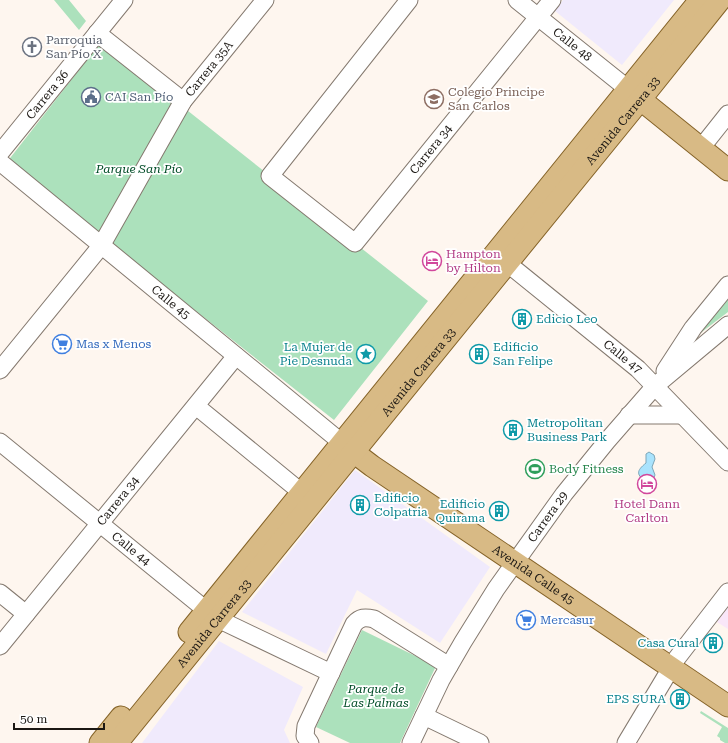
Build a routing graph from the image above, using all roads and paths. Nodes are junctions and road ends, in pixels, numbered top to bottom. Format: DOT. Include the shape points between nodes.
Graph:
graph roads {
  1 [pos="124,0"];
  2 [pos="265,0"];
  3 [pos="410,0"];
  4 [pos="517,0"];
  5 [pos="552,0"];
  6 [pos="700,0"];
  7 [pos="720,0"];
  8 [pos="538,17"];
  9 [pos="97,33"];
  10 [pos="634,95"];
  11 [pos="183,101"];
  12 [pos="728,114"];
  13 [pos="701,148"];
  14 [pos="0,153"];
  15 [pos="0,162"];
  16 [pos="728,170"];
  17 [pos="101,246"];
  18 [pos="507,263"];
  19 [pos="728,284"];
  20 [pos="728,325"];
  21 [pos="236,356"];
  22 [pos="0,370"];
  23 [pos="655,386"];
  24 [pos="196,406"];
  25 [pos="629,415"];
  26 [pos="682,415"];
  27 [pos="0,442"];
  28 [pos="348,447"];
  29 [pos="728,462"];
  30 [pos="301,492"];
  31 [pos="100,524"];
  32 [pos="515,562"];
  33 [pos="728,592"];
  34 [pos="0,593"];
  35 [pos="26,614"];
  36 [pos="212,615"];
  37 [pos="0,646"];
  38 [pos="449,666"];
  39 [pos="672,668"];
  40 [pos="331,673"];
  41 [pos="728,706"];
  42 [pos="424,716"];
  43 [pos="307,738"];
  44 [pos="100,743"];
  45 [pos="117,743"];
  46 [pos="411,743"];
  47 [pos="480,743"];
  48 [pos="626,743"];
  1 -- 9 [label="street, Carrera 36"];
  2 -- 11 [label="street, Carrera 35A"];
  3 -- 8 [label="street, Carrera 34" via="270,176 355,243"];
  4 -- 8 [label="street, Calle 48"];
  5 -- 8 [label="street, Carrera 34"];
  6 -- 10 [label="main road, Avenida Carrera 33"];
  7 -- 10 [label="main road, Avenida Carrera 33"];
  8 -- 10 [label="street, Calle 48"];
  9 -- 11 [label="street"];
  9 -- 14 [label="street, Carrera 36"];
  10 -- 13 [label="main road"];
  10 -- 18 [label="main road, Avenida Carrera 33"];
  10 -- 28 [label="main road, Avenida Carrera 33"];
  11 -- 17 [label="street, Carrera 35A"];
  12 -- 13 [label="street"];
  13 -- 16 [label="main road"];
  15 -- 17 [label="street, Calle 45"];
  17 -- 21 [label="street, Calle 45"];
  17 -- 22 [label="street, Carrera 35A"];
  18 -- 23 [label="street, Calle 47" via="632,364"];
  18 -- 28 [label="main road, Avenida Carrera 33"];
  19 -- 23 [label="street" via="693,328"];
  20 -- 23 [label="street, Carrera 29"];
  21 -- 24 [label="street, Carrera 34"];
  21 -- 28 [label="street, Calle 45"];
  23 -- 25 [label="street, Carrera 29"];
  23 -- 26 [label="street, Calle 47"];
  24 -- 30 [label="street"];
  24 -- 31 [label="street, Carrera 34"];
  25 -- 26 [label="street"];
  25 -- 32 [label="street, Carrera 29" via="564,494"];
  26 -- 29 [label="street, Calle 47"];
  27 -- 31 [label="street, Calle 44"];
  28 -- 30 [label="main road, Avenida Carrera 33"];
  28 -- 32 [label="main road, Avenida Calle 45"];
  28 -- 36 [label="main road, Avenida Carrera 33"];
  30 -- 36 [label="main road, Avenida Carrera 33"];
  31 -- 35 [label="street, Carrera 34"];
  31 -- 36 [label="street, Calle 44"];
  32 -- 38 [label="street, Carrera 29" via="496,588"];
  32 -- 39 [label="main road, Avenida Calle 45"];
  33 -- 39 [label="street"];
  34 -- 35 [label="street"];
  35 -- 37 [label="street, Carrera 34"];
  36 -- 40 [label="street, Calle 44"];
  36 -- 44 [label="main road, Avenida Carrera 33"];
  36 -- 45 [label="main road, Avenida Carrera 33"];
  38 -- 40 [label="street" via="374,619 363,617 354,624"];
  38 -- 42 [label="street, Carrera 29"];
  39 -- 41 [label="main road, Avenida Calle 45"];
  39 -- 48 [label="street"];
  40 -- 43 [label="street" via="306,726"];
  42 -- 46 [label="street, Carrera 29"];
  42 -- 47 [label="street"];
}
